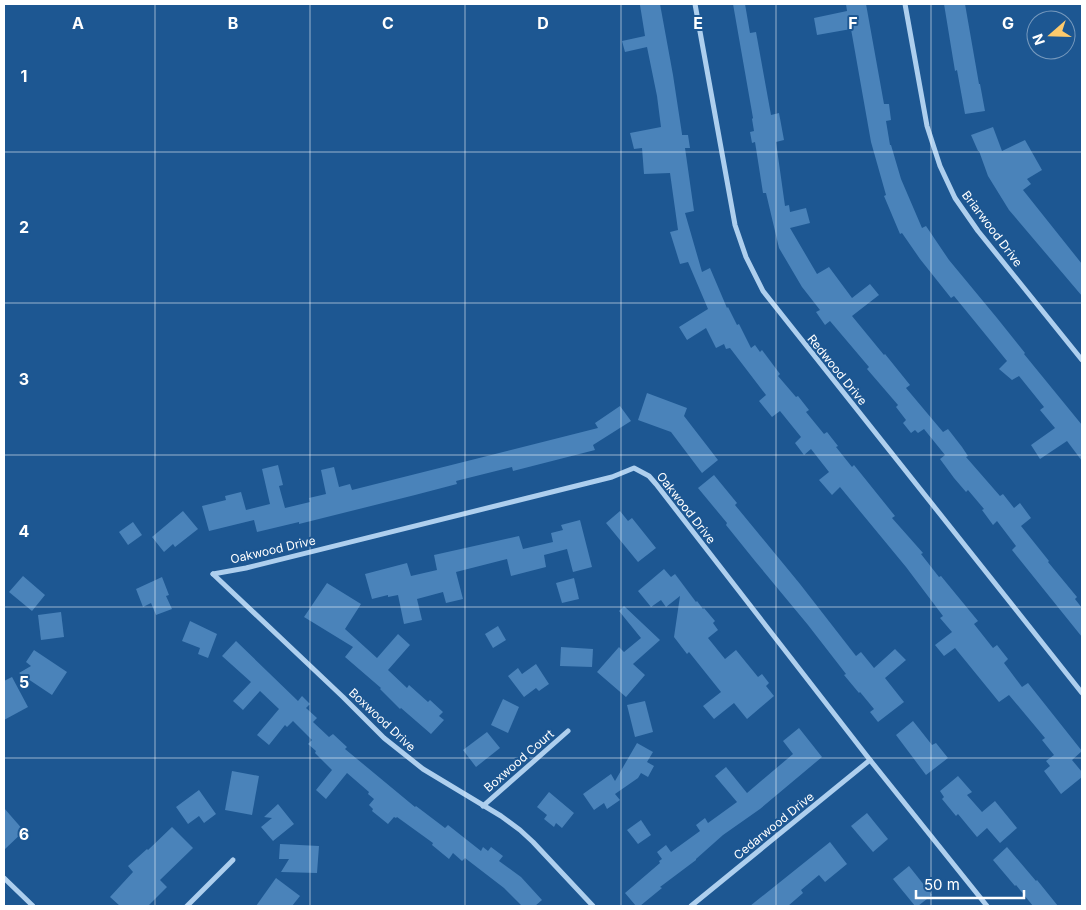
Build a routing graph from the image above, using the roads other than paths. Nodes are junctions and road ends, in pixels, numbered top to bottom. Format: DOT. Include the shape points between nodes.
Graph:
graph roads {
  1 [pos="695,4"];
  2 [pos="905,4"];
  3 [pos="1082,360"];
  4 [pos="213,574"];
  5 [pos="1082,694"];
  6 [pos="568,731"];
  7 [pos="870,760"];
  8 [pos="483,806"];
  9 [pos="233,860"];
  10 [pos="4,878"];
  11 [pos="33,906"];
  12 [pos="187,906"];
  13 [pos="593,906"];
  14 [pos="692,906"];
  15 [pos="987,906"];
  1 -- 5 [label="street, Redwood Drive" via="735,225 763,291"];
  2 -- 3 [label="street, Briarwood Drive" via="927,126 940,166 978,231"];
  4 -- 7 [label="street, Oakwood Drive" via="612,478 634,468 656,484"];
  4 -- 8 [label="street, Boxwood Drive" via="384,738 423,769"];
  6 -- 8 [label="street, Boxwood Court"];
  7 -- 14 [label="street, Cedarwood Drive"];
  7 -- 15 [label="street, Oakwood Drive"];
  8 -- 13 [label="street, Boxwood Drive" via="533,842"];
  9 -- 12 [label="street"];
  10 -- 11 [label="street"];
}
